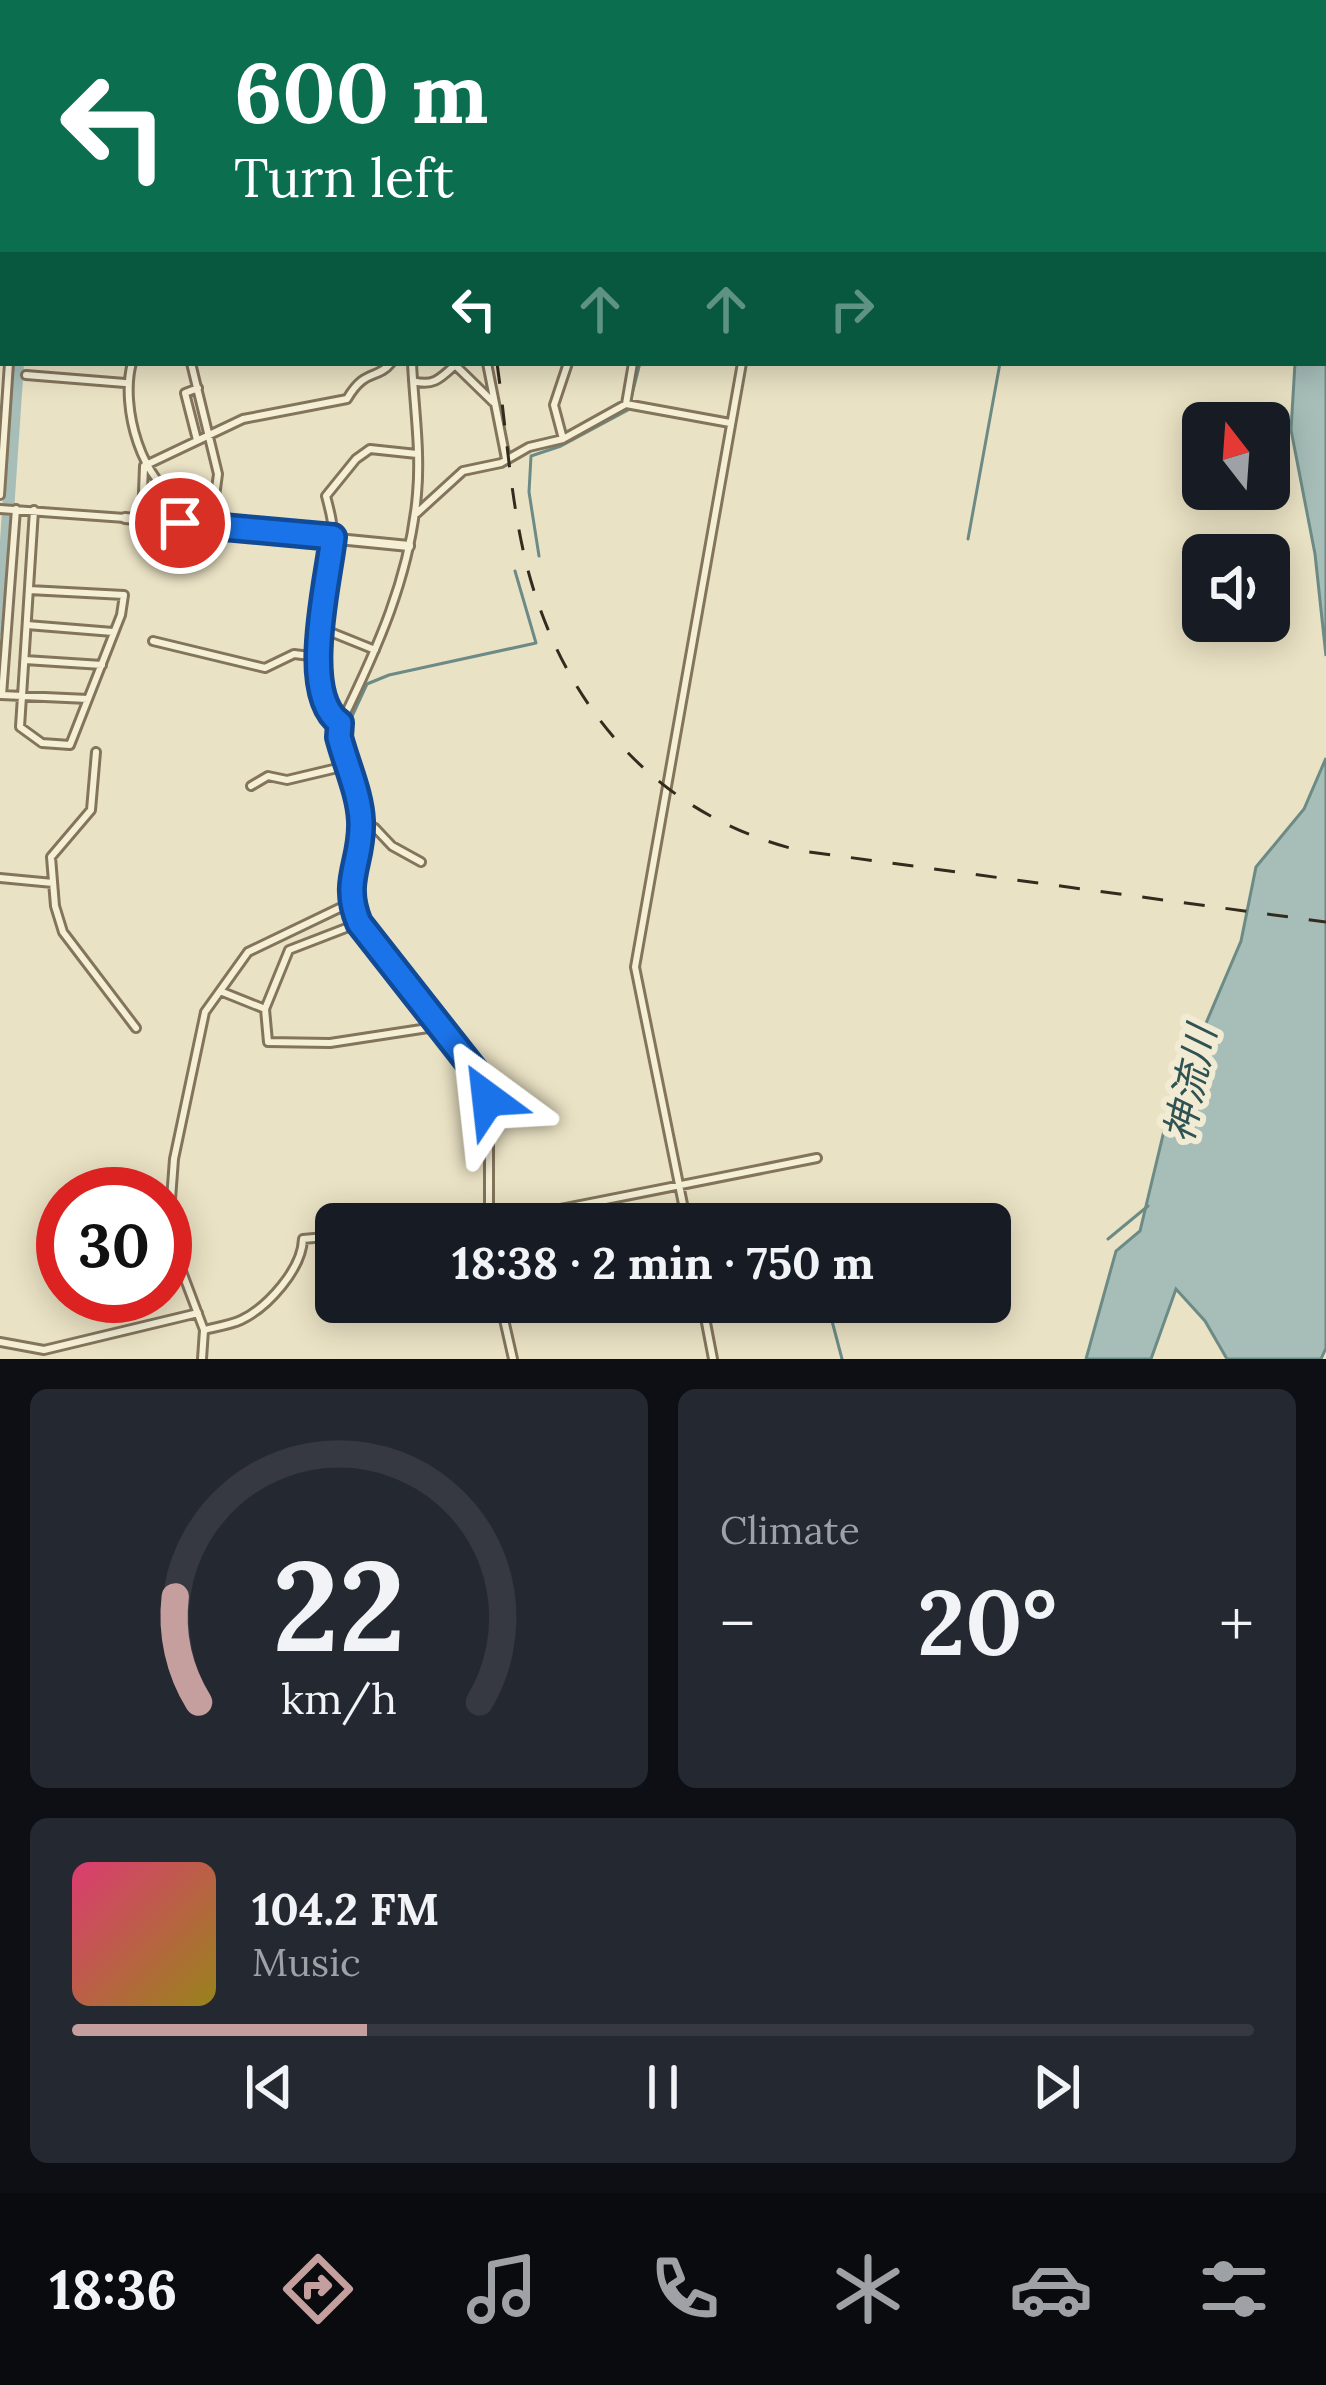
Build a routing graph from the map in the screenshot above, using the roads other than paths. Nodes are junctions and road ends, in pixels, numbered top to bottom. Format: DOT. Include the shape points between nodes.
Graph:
graph roads {
  1 [pos="9,366"];
  2 [pos="130,366"];
  3 [pos="192,366"];
  4 [pos="388,366"];
  5 [pos="412,366"];
  6 [pos="452,366"];
  7 [pos="456,366"];
  8 [pos="487,366"];
  9 [pos="567,366"];
  10 [pos="632,366"];
  11 [pos="741,366"];
  12 [pos="26,375"];
  13 [pos="413,381"];
  14 [pos="125,383"];
  15 [pos="198,388"];
  16 [pos="493,402"];
  17 [pos="626,404"];
  18 [pos="731,423"];
  19 [pos="209,435"];
  20 [pos="562,439"];
  21 [pos="197,440"];
  22 [pos="417,454"];
  23 [pos="506,459"];
  24 [pos="144,466"];
  25 [pos="0,494"];
  26 [pos="8,509"];
  27 [pos="34,510"];
  28 [pos="415,515"];
  29 [pos="125,518"];
  30 [pos="142,520"];
  31 [pos="333,537"];
  32 [pos="409,545"];
  33 [pos="29,590"];
  34 [pos="27,625"];
  35 [pos="323,629"];
  36 [pos="114,632"];
  37 [pos="153,641"];
  38 [pos="375,651"];
  39 [pos="318,657"];
  40 [pos="25,660"];
  41 [pos="102,665"];
  42 [pos="1,695"];
  43 [pos="22,695"];
  44 [pos="88,699"];
  45 [pos="340,723"];
  46 [pos="96,752"];
  47 [pos="346,766"];
  48 [pos="251,786"];
  49 [pos="362,822"];
  50 [pos="421,862"];
  51 [pos="0,878"];
  52 [pos="53,883"];
  53 [pos="350,903"];
  54 [pos="359,923"];
  55 [pos="220,991"];
  56 [pos="265,1010"];
  57 [pos="441,1026"];
  58 [pos="136,1028"];
  59 [pos="817,1158"];
  60 [pos="173,1167"];
  61 [pos="680,1187"];
  62 [pos="487,1203"];
  63 [pos="597,1203"];
  64 [pos="683,1203"];
  65 [pos="315,1238"];
  66 [pos="192,1299"];
  67 [pos="197,1313"];
  68 [pos="505,1323"];
  69 [pos="706,1323"];
  70 [pos="204,1330"];
  71 [pos="0,1342"];
  72 [pos="202,1359"];
  73 [pos="513,1359"];
  74 [pos="713,1359"];
  1 -- 25 [label="street"];
  2 -- 14 [label="street"];
  3 -- 15 [label="street"];
  4 -- 19 [label="street" via="364,376 346,399 243,419"];
  5 -- 13 [label="street"];
  6 -- 13 [label="street" via="439,381"];
  7 -- 16 [label="street"];
  8 -- 16 [label="street"];
  9 -- 20 [label="street" via="554,405"];
  10 -- 17 [label="street"];
  11 -- 18 [label="street"];
  12 -- 14 [label="street"];
  13 -- 22 [label="street"];
  14 -- 24 [label="street"];
  15 -- 19 [label="street"];
  15 -- 21 [label="street" via="185,393"];
  16 -- 23 [label="street"];
  17 -- 18 [label="street"];
  17 -- 20 [label="street"];
  18 -- 61 [label="street" via="635,967"];
  19 -- 21 [label="street"];
  19 -- 24 [label="street" via="218,474 214,504 188,505"];
  20 -- 23 [label="street"];
  21 -- 24 [label="street"];
  22 -- 28 [label="street"];
  22 -- 31 [label="street" via="370,449 356,459 326,496"];
  23 -- 28 [label="street" via="463,471"];
  24 -- 30 [label="street"];
  26 -- 27 [label="street"];
  26 -- 42 [label="street"];
  27 -- 29 [label="street"];
  27 -- 33 [label="street"];
  28 -- 32 [label="street"];
  29 -- 30 [label="street"];
  30 -- 31 [label="street"];
  31 -- 32 [label="street"];
  31 -- 35 [label="street"];
  32 -- 38 [label="street"];
  33 -- 34 [label="street"];
  33 -- 36 [label="street" via="124,595"];
  34 -- 36 [label="street"];
  34 -- 40 [label="street"];
  35 -- 38 [label="street"];
  35 -- 39 [label="street"];
  36 -- 41 [label="street"];
  37 -- 39 [label="street" via="265,668 294,654"];
  38 -- 45 [label="street"];
  39 -- 45 [label="street" via="319,689"];
  40 -- 41 [label="street"];
  40 -- 43 [label="street"];
  41 -- 44 [label="street"];
  42 -- 43 [label="street"];
  43 -- 44 [label="street"];
  43 -- 44 [label="street" via="20,727 42,743 70,745"];
  45 -- 47 [label="street"];
  46 -- 52 [label="street" via="91,809 51,856"];
  47 -- 48 [label="street" via="287,780 268,776"];
  47 -- 49 [label="street"];
  49 -- 50 [label="street"];
  49 -- 53 [label="street"];
  51 -- 52 [label="street"];
  52 -- 58 [label="street" via="63,932"];
  53 -- 54 [label="street"];
  53 -- 55 [label="street" via="248,952"];
  54 -- 56 [label="street" via="289,950"];
  54 -- 57 [label="street"];
  55 -- 56 [label="street"];
  55 -- 60 [label="street" via="205,1012"];
  56 -- 57 [label="street" via="268,1042 330,1043"];
  57 -- 62 [label="street" via="488,1099"];
  59 -- 61 [label="street"];
  61 -- 63 [label="street"];
  61 -- 64 [label="street"];
  65 -- 70 [label="street" via="303,1239 303,1253 264,1305"];
  66 -- 67 [label="street"];
  67 -- 70 [label="street"];
  67 -- 71 [label="street" via="44,1350"];
  68 -- 73 [label="street"];
  69 -- 74 [label="street"];
  70 -- 72 [label="street"];
}
